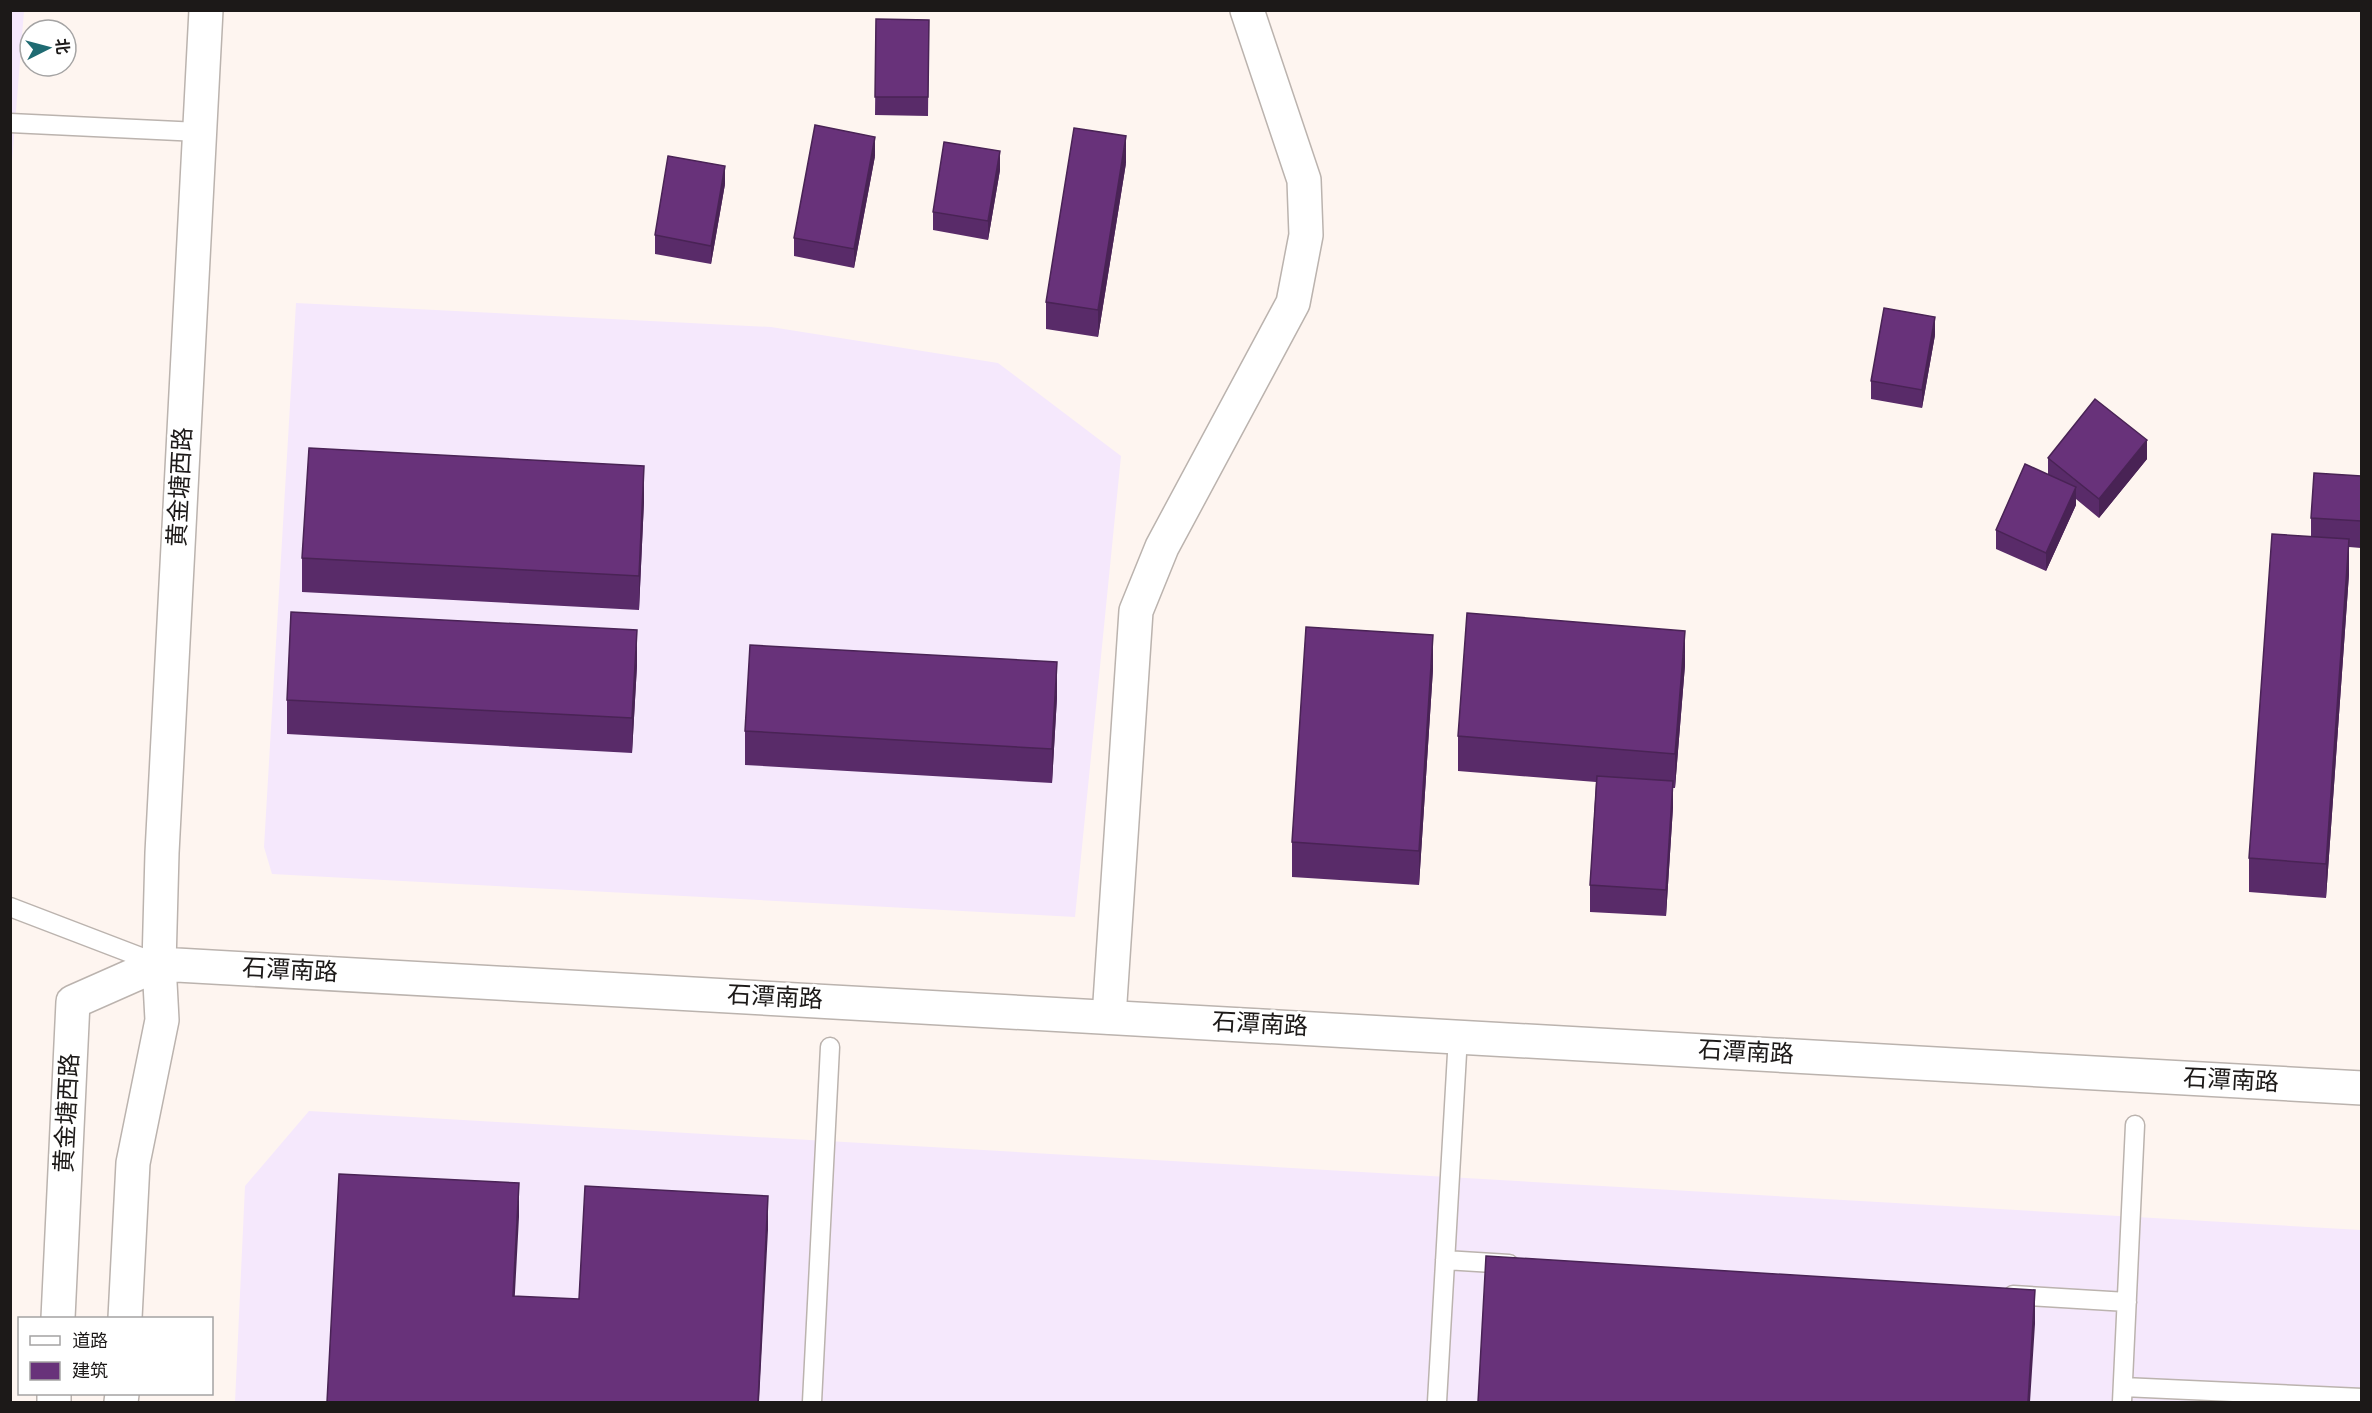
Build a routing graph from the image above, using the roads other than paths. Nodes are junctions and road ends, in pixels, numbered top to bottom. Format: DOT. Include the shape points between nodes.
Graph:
graph roads {
  1 [pos="206,10"];
  2 [pos="1247,10"];
  3 [pos="10,123"];
  4 [pos="200,132"];
  5 [pos="10,907"];
  6 [pos="159,964"];
  7 [pos="1109,1017"];
  8 [pos="1458,1036"];
  9 [pos="830,1047"];
  10 [pos="2361,1088"];
  11 [pos="2135,1125"];
  12 [pos="1445,1260"];
  13 [pos="1529,1265"];
  14 [pos="1996,1294"];
  15 [pos="2127,1302"];
  16 [pos="58,1317"];
  17 [pos="125,1317"];
  18 [pos="2123,1395"];
  19 [pos="2361,1398"];
  20 [pos="812,1402"];
  21 [pos="1437,1402"];
  1 -- 4 [label="street, 黄金塘西路"];
  2 -- 7 [label="street" via="1304,180 1306,235 1293,303 1162,546 1136,611"];
  3 -- 4 [label="lane"];
  4 -- 6 [label="street, 黄金塘西路"];
  5 -- 6 [label="lane"];
  6 -- 7 [label="street, 石潭南路"];
  6 -- 16 [label="street, 黄金塘西路" via="73,1002"];
  6 -- 17 [label="street, 黄金塘西路" via="162,1020 133,1162"];
  7 -- 8 [label="street, 石潭南路"];
  8 -- 10 [label="street, 石潭南路"];
  8 -- 12 [label="lane"];
  9 -- 20 [label="lane"];
  11 -- 15 [label="lane"];
  12 -- 13 [label="lane"];
  12 -- 21 [label="lane"];
  14 -- 15 [label="lane"];
  15 -- 18 [label="lane"];
  18 -- 19 [label="lane"];
}
